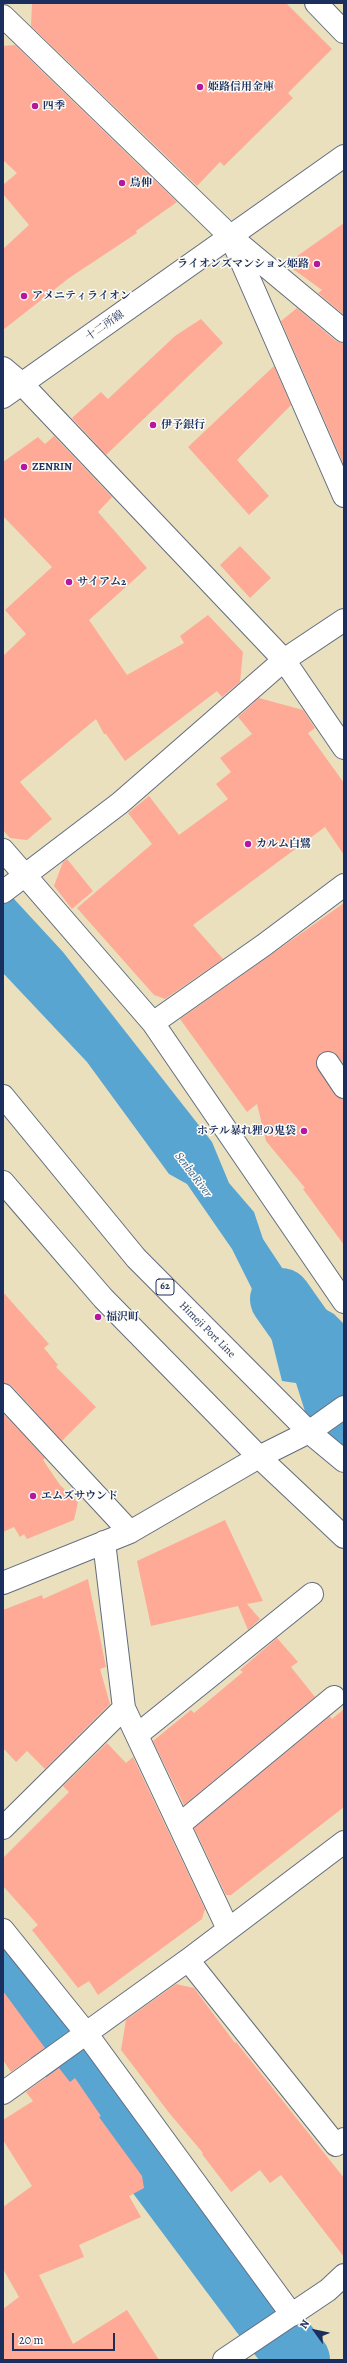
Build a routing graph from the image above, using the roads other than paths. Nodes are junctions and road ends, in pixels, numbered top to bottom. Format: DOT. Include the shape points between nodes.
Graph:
graph roads {
  1 [pos="316,3"];
  2 [pos="3,16"];
  3 [pos="344,32"];
  4 [pos="344,156"];
  5 [pos="231,237"];
  6 [pos="344,331"];
  7 [pos="3,368"];
  8 [pos="22,384"];
  9 [pos="3,397"];
  10 [pos="344,496"];
  11 [pos="344,620"];
  12 [pos="284,660"];
  13 [pos="344,748"];
  14 [pos="3,850"];
  15 [pos="26,875"];
  16 [pos="344,885"];
  17 [pos="3,892"];
  18 [pos="152,1023"];
  19 [pos="328,1063"];
  20 [pos="344,1087"];
  21 [pos="3,1096"];
  22 [pos="3,1182"];
  23 [pos="344,1302"];
  24 [pos="3,1395"];
  25 [pos="344,1407"];
  26 [pos="309,1432"];
  27 [pos="259,1457"];
  28 [pos="344,1461"];
  29 [pos="130,1532"];
  30 [pos="344,1537"];
  31 [pos="104,1542"];
  32 [pos="3,1582"];
  33 [pos="312,1594"];
  34 [pos="334,1697"];
  35 [pos="124,1708"];
  36 [pos="137,1735"];
  37 [pos="179,1825"];
  38 [pos="3,1828"];
  39 [pos="344,1842"];
  40 [pos="228,1929"];
  41 [pos="3,1930"];
  42 [pos="188,1960"];
  43 [pos="86,2033"];
  44 [pos="3,2093"];
  45 [pos="344,2139"];
  46 [pos="344,2275"];
  47 [pos="292,2315"];
  48 [pos="224,2360"];
  1 -- 3 [label="street"];
  2 -- 5 [label="street"];
  4 -- 5 [label="street, 十二所線"];
  5 -- 6 [label="street"];
  5 -- 8 [label="street, 十二所線"];
  5 -- 10 [label="street"];
  7 -- 8 [label="street"];
  8 -- 9 [label="street, 十二所線"];
  8 -- 12 [label="street"];
  11 -- 12 [label="street"];
  12 -- 13 [label="street"];
  12 -- 15 [label="street" via="120,803"];
  14 -- 15 [label="street"];
  15 -- 17 [label="street"];
  15 -- 18 [label="street"];
  16 -- 18 [label="street" via="264,945"];
  18 -- 23 [label="street"];
  19 -- 20 [label="street"];
  21 -- 26 [label="street, Himeji Port Line / 62" via="136,1258"];
  22 -- 27 [label="street" via="103,1298"];
  24 -- 29 [label="street"];
  25 -- 26 [label="street"];
  26 -- 27 [label="street"];
  26 -- 28 [label="street, Himeji Port Line / 62"];
  27 -- 29 [label="street"];
  27 -- 30 [label="street"];
  29 -- 31 [label="street"];
  31 -- 32 [label="street"];
  31 -- 35 [label="street"];
  33 -- 36 [label="street"];
  34 -- 37 [label="street"];
  35 -- 36 [label="street"];
  35 -- 38 [label="street"];
  36 -- 37 [label="street"];
  37 -- 40 [label="street"];
  39 -- 40 [label="street"];
  40 -- 42 [label="street"];
  41 -- 43 [label="street"];
  42 -- 43 [label="street"];
  42 -- 45 [label="street" via="336,2145"];
  43 -- 44 [label="street"];
  43 -- 47 [label="street"];
  46 -- 47 [label="street" via="328,2290"];
  47 -- 48 [label="street"];
}
